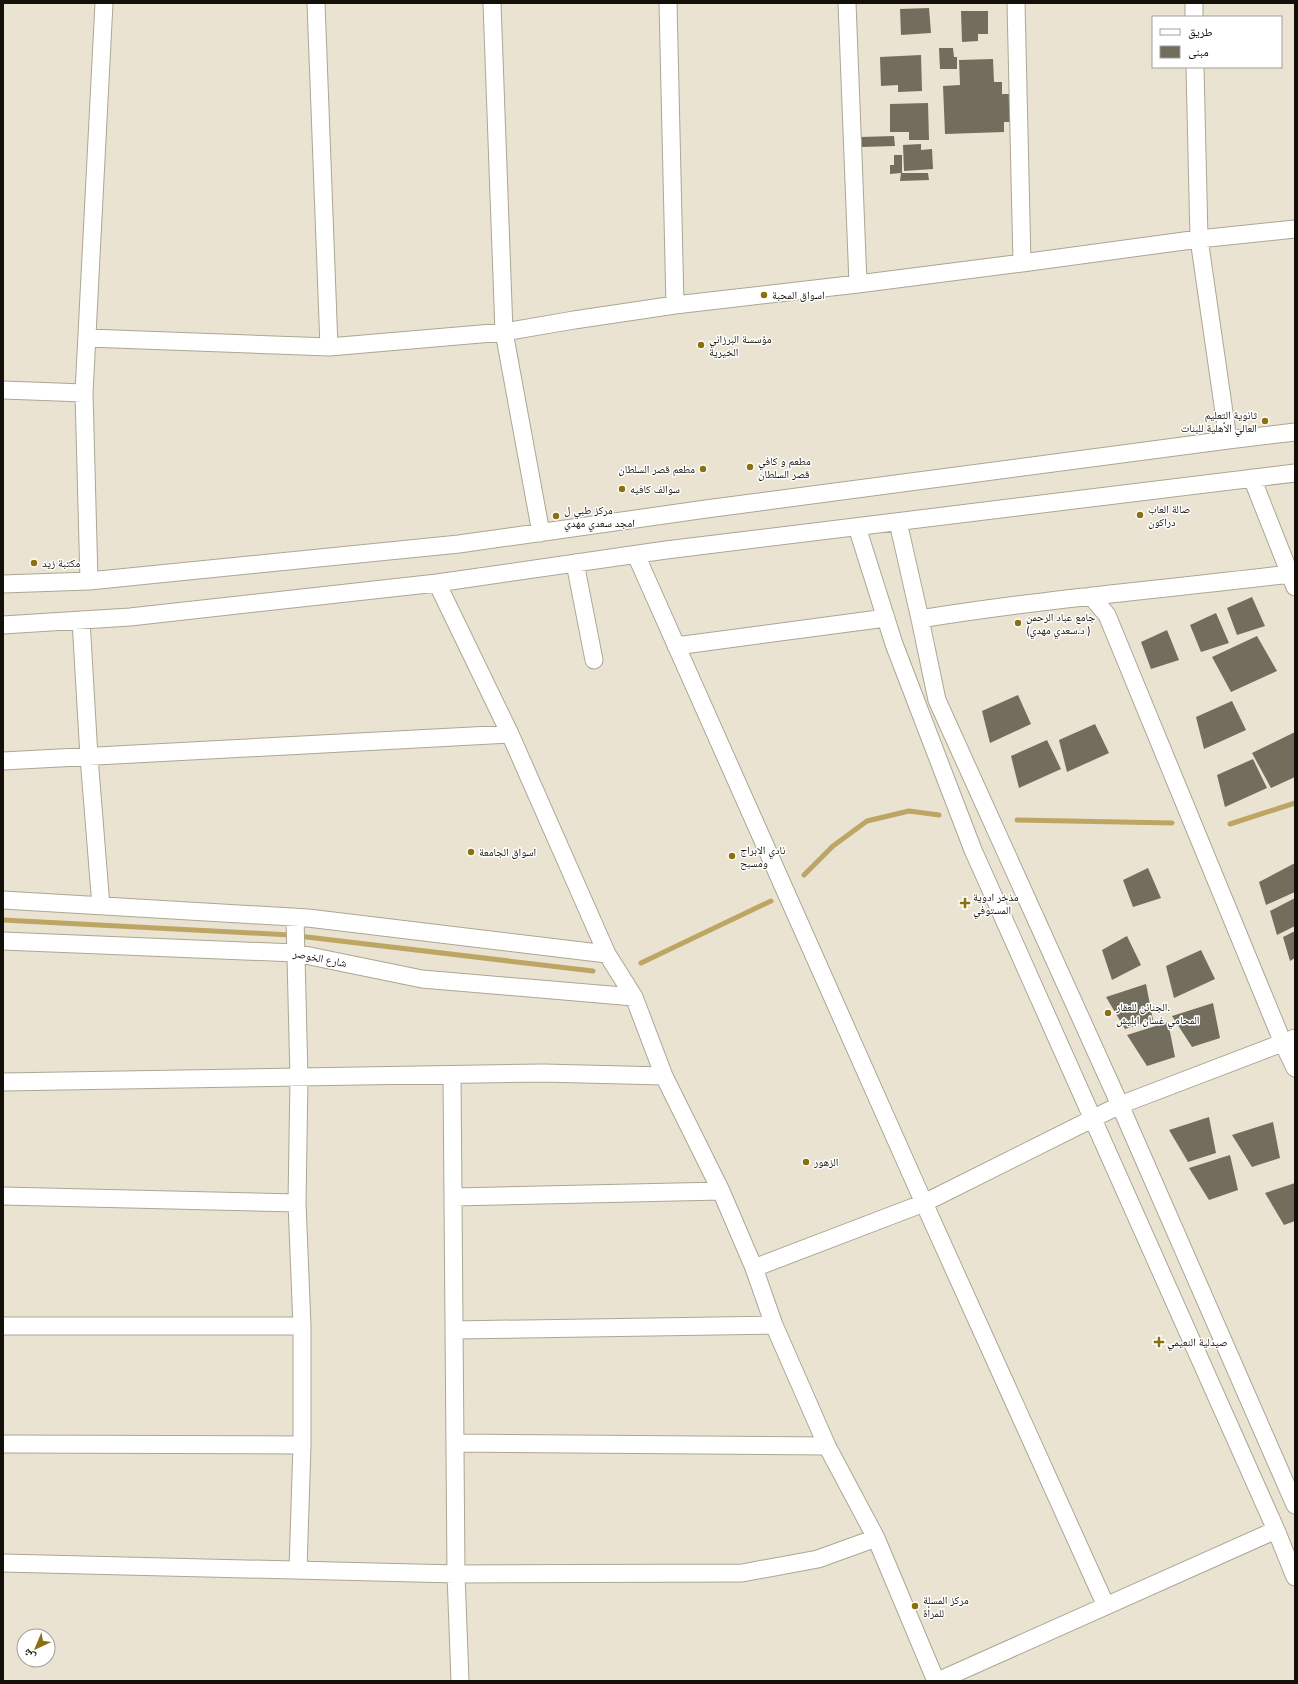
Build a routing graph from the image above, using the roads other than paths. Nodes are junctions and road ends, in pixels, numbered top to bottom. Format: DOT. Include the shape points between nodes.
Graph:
graph roads {
  1 [pos="104,3"];
  2 [pos="316,3"];
  3 [pos="492,3"];
  4 [pos="668,3"];
  5 [pos="847,3"];
  6 [pos="1016,3"];
  7 [pos="1194,3"];
  8 [pos="1194,16"];
  9 [pos="1196,68"];
  10 [pos="1295,229"];
  11 [pos="1199,238"];
  12 [pos="1022,264"];
  13 [pos="858,284"];
  14 [pos="675,305"];
  15 [pos="504,332"];
  16 [pos="88,338"];
  17 [pos="329,347"];
  18 [pos="3,390"];
  19 [pos="84,393"];
  20 [pos="1295,432"];
  21 [pos="1228,440"];
  22 [pos="1295,473"];
  23 [pos="1252,478"];
  24 [pos="898,522"];
  25 [pos="857,527"];
  26 [pos="541,533"];
  27 [pos="636,555"];
  28 [pos="576,564"];
  29 [pos="1292,580"];
  30 [pos="89,581"];
  31 [pos="437,583"];
  32 [pos="3,584"];
  33 [pos="1091,596"];
  34 [pos="886,618"];
  35 [pos="920,619"];
  36 [pos="81,620"];
  37 [pos="3,625"];
  38 [pos="676,646"];
  39 [pos="594,660"];
  40 [pos="510,734"];
  41 [pos="89,757"];
  42 [pos="3,761"];
  43 [pos="3,900"];
  44 [pos="101,906"];
  45 [pos="295,917"];
  46 [pos="3,941"];
  47 [pos="295,952"];
  48 [pos="607,954"];
  49 [pos="634,997"];
  50 [pos="1289,1040"];
  51 [pos="1295,1068"];
  52 [pos="452,1075"];
  53 [pos="664,1076"];
  54 [pos="299,1078"];
  55 [pos="3,1082"];
  56 [pos="1120,1105"];
  57 [pos="1092,1119"];
  58 [pos="721,1191"];
  59 [pos="3,1196"];
  60 [pos="453,1197"];
  61 [pos="297,1203"];
  62 [pos="924,1203"];
  63 [pos="754,1268"];
  64 [pos="774,1325"];
  65 [pos="3,1326"];
  66 [pos="302,1326"];
  67 [pos="454,1330"];
  68 [pos="455,1443"];
  69 [pos="3,1444"];
  70 [pos="302,1445"];
  71 [pos="827,1446"];
  72 [pos="1295,1506"];
  73 [pos="1276,1530"];
  74 [pos="876,1538"];
  75 [pos="3,1563"];
  76 [pos="298,1569"];
  77 [pos="456,1574"];
  78 [pos="1295,1577"];
  79 [pos="1106,1606"];
  80 [pos="460,1681"];
  81 [pos="937,1681"];
  1 -- 16 [label="street"];
  2 -- 17 [label="street"];
  3 -- 15 [label="street"];
  4 -- 14 [label="street"];
  5 -- 13 [label="street"];
  6 -- 12 [label="street"];
  7 -- 8 [label="street"];
  9 -- 11 [label="street"];
  10 -- 11 [label="street"];
  11 -- 12 [label="street"];
  11 -- 21 [label="street"];
  12 -- 13 [label="street"];
  13 -- 14 [label="street"];
  14 -- 15 [label="street"];
  15 -- 17 [label="street"];
  15 -- 26 [label="street"];
  16 -- 17 [label="street"];
  16 -- 19 [label="street"];
  18 -- 19 [label="street"];
  19 -- 30 [label="street"];
  20 -- 21 [label="street"];
  21 -- 26 [label="street"];
  22 -- 23 [label="street"];
  23 -- 24 [label="street"];
  23 -- 29 [label="street"];
  24 -- 25 [label="street"];
  24 -- 35 [label="street"];
  25 -- 27 [label="street"];
  25 -- 34 [label="street"];
  26 -- 30 [label="street" via="459,544"];
  27 -- 28 [label="street"];
  27 -- 38 [label="street"];
  28 -- 31 [label="street"];
  28 -- 39 [label="street"];
  29 -- 33 [label="street"];
  30 -- 32 [label="street"];
  31 -- 36 [label="street" via="130,617"];
  31 -- 40 [label="street"];
  33 -- 35 [label="street"];
  33 -- 50 [label="street" via="1107,615"];
  34 -- 38 [label="street"];
  34 -- 57 [label="street" via="973,850"];
  35 -- 56 [label="street" via="937,700"];
  36 -- 37 [label="street"];
  36 -- 41 [label="street"];
  38 -- 62 [label="street"];
  40 -- 41 [label="street"];
  40 -- 48 [label="street"];
  41 -- 42 [label="street"];
  41 -- 44 [label="street"];
  43 -- 44 [label="street"];
  44 -- 45 [label="street"];
  45 -- 47 [label="street"];
  45 -- 48 [label="street"];
  46 -- 47 [label="street, شارع الخوصر"];
  47 -- 49 [label="street, شارع الخوصر" via="422,980"];
  47 -- 54 [label="street"];
  48 -- 49 [label="street"];
  49 -- 53 [label="street"];
  50 -- 51 [label="street"];
  50 -- 56 [label="street"];
  52 -- 53 [label="street" via="543,1073"];
  52 -- 54 [label="street"];
  52 -- 60 [label="street"];
  53 -- 58 [label="street"];
  54 -- 55 [label="street"];
  54 -- 61 [label="street"];
  56 -- 57 [label="street"];
  56 -- 72 [label="street"];
  57 -- 62 [label="street"];
  57 -- 73 [label="street"];
  58 -- 60 [label="street"];
  58 -- 63 [label="street"];
  59 -- 61 [label="street"];
  60 -- 67 [label="street"];
  61 -- 66 [label="street"];
  62 -- 63 [label="street"];
  62 -- 79 [label="street"];
  63 -- 64 [label="street"];
  64 -- 67 [label="street"];
  64 -- 71 [label="street"];
  65 -- 66 [label="street"];
  66 -- 70 [label="street"];
  67 -- 68 [label="street"];
  68 -- 71 [label="street"];
  68 -- 77 [label="street"];
  69 -- 70 [label="street"];
  70 -- 76 [label="street"];
  71 -- 74 [label="street"];
  73 -- 78 [label="street"];
  73 -- 79 [label="street"];
  74 -- 77 [label="street" via="818,1559 742,1573"];
  74 -- 81 [label="street"];
  75 -- 76 [label="street"];
  76 -- 77 [label="street"];
  77 -- 80 [label="street"];
  79 -- 81 [label="street"];
}
